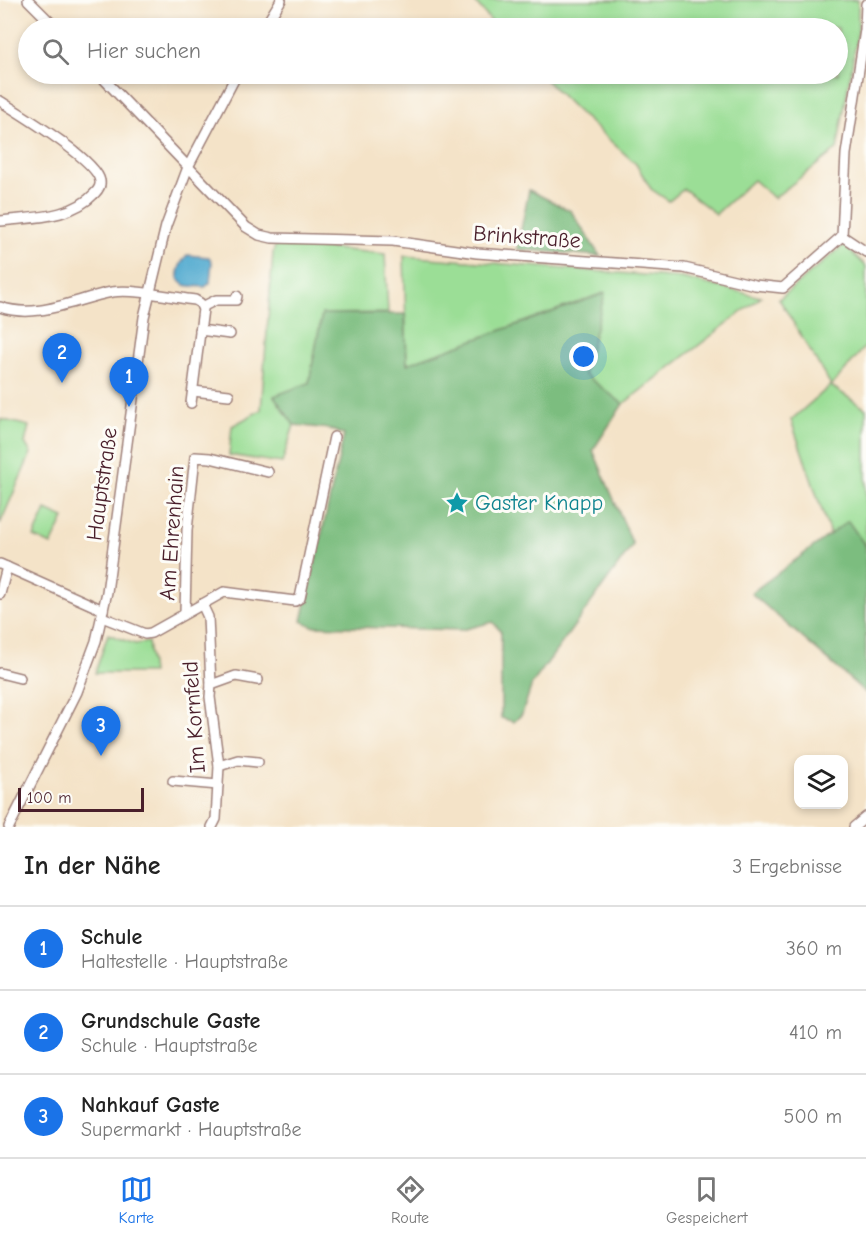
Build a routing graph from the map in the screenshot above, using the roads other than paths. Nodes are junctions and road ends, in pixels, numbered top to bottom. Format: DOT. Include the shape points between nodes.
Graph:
graph roads {
  1 [pos="28,0"];
  2 [pos="281,0"];
  3 [pos="866,4"];
  4 [pos="46,18"];
  5 [pos="270,18"];
  6 [pos="109,84"];
  7 [pos="232,84"];
  8 [pos="0,101"];
  9 [pos="188,167"];
  10 [pos="0,221"];
  11 [pos="842,236"];
  12 [pos="866,252"];
  13 [pos="149,294"];
  14 [pos="237,296"];
  15 [pos="0,307"];
  16 [pos="202,307"];
  17 [pos="200,330"];
  18 [pos="230,334"];
  19 [pos="193,391"];
  20 [pos="229,395"];
  21 [pos="191,404"];
  22 [pos="334,437"];
  23 [pos="268,472"];
  24 [pos="4,566"];
  25 [pos="0,594"];
  26 [pos="202,604"];
  27 [pos="185,613"];
  28 [pos="102,614"];
  29 [pos="0,673"];
  30 [pos="20,678"];
  31 [pos="258,680"];
  32 [pos="211,685"];
  33 [pos="258,762"];
  34 [pos="219,766"];
  35 [pos="173,781"];
  36 [pos="218,785"];
  37 [pos="866,817"];
  38 [pos="9,827"];
  39 [pos="213,827"];
  40 [pos="854,827"];
  1 -- 4 [label="street"];
  2 -- 5 [label="street"];
  3 -- 11 [label="street" via="846,154"];
  6 -- 9 [label="street"];
  7 -- 9 [label="street, Hauptstraße"];
  8 -- 10 [label="street" via="71,149 101,181 100,189 76,208"];
  9 -- 11 [label="street, Brinkstraße" via="246,227 272,238 393,241 477,253 684,268 783,288"];
  9 -- 13 [label="street, Hauptstraße" via="166,226"];
  11 -- 12 [label="street"];
  13 -- 15 [label="street" via="113,292 24,312"];
  13 -- 16 [label="street" via="195,300"];
  13 -- 28 [label="street, Hauptstraße"];
  14 -- 16 [label="street" via="232,302 216,300"];
  16 -- 17 [label="street"];
  17 -- 18 [label="street"];
  17 -- 19 [label="street"];
  19 -- 20 [label="street"];
  19 -- 21 [label="street"];
  22 -- 26 [label="street" via="300,598 295,601 224,592"];
  23 -- 27 [label="street, Am Ehrenhain" via="195,457 187,530"];
  24 -- 25 [label="street"];
  24 -- 28 [label="street"];
  26 -- 27 [label="street"];
  26 -- 32 [label="street, Im Kornfeld" via="208,617"];
  27 -- 28 [label="street" via="145,634"];
  28 -- 38 [label="street, Hauptstraße" via="77,692"];
  29 -- 30 [label="street"];
  31 -- 32 [label="street" via="236,676"];
  32 -- 34 [label="street, Im Kornfeld"];
  33 -- 34 [label="street" via="238,760"];
  34 -- 36 [label="street, Im Kornfeld"];
  35 -- 36 [label="street"];
  36 -- 39 [label="street, Im Kornfeld"];
  37 -- 40 [label="street"];
}
